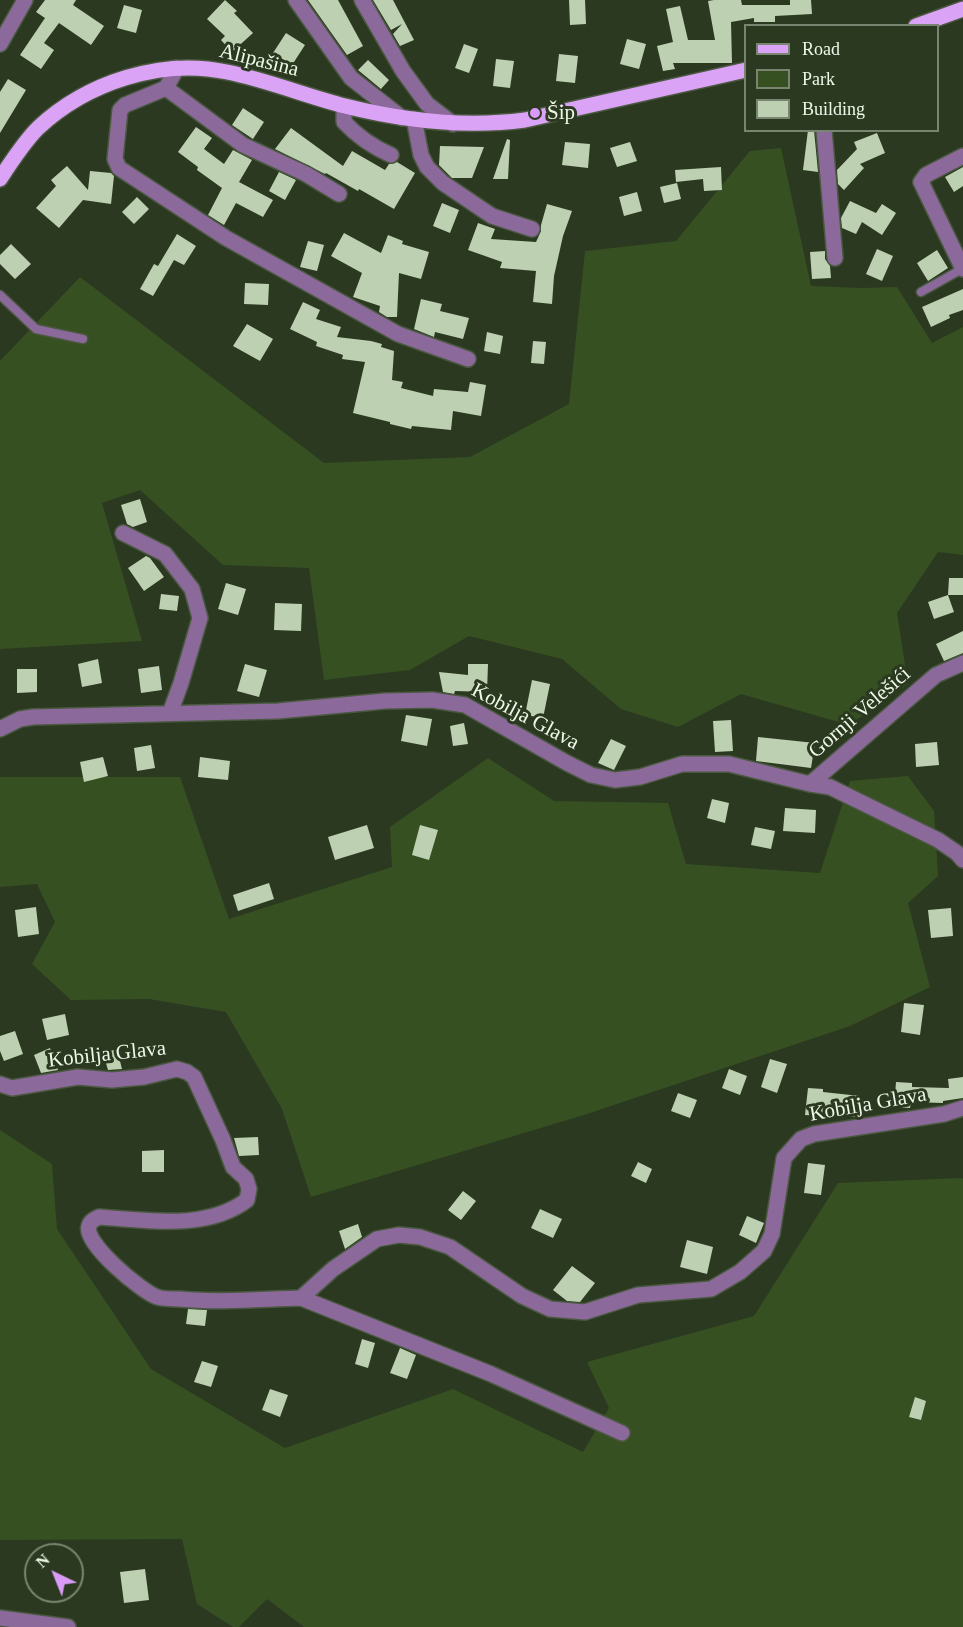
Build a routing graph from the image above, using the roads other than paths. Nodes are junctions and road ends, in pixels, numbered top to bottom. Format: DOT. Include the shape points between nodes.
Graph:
graph roads {
  1 [pos="25,0"];
  2 [pos="296,0"];
  3 [pos="362,0"];
  4 [pos="963,9"];
  5 [pos="922,24"];
  6 [pos="0,44"];
  7 [pos="177,68"];
  8 [pos="744,70"];
  9 [pos="166,88"];
  10 [pos="344,106"];
  11 [pos="408,118"];
  12 [pos="453,124"];
  13 [pos="824,132"];
  14 [pos="392,154"];
  15 [pos="963,156"];
  16 [pos="0,179"];
  17 [pos="339,194"];
  18 [pos="532,229"];
  19 [pos="835,258"];
  20 [pos="963,269"];
  21 [pos="921,292"];
  22 [pos="0,295"];
  23 [pos="83,339"];
  24 [pos="468,358"];
  25 [pos="123,533"];
  26 [pos="963,663"];
  27 [pos="170,712"];
  28 [pos="0,729"];
  29 [pos="810,784"];
  30 [pos="963,860"];
  31 [pos="0,1084"];
  32 [pos="963,1108"];
  33 [pos="301,1298"];
  34 [pos="622,1433"];
  35 [pos="0,1618"];
  36 [pos="68,1627"];
  1 -- 6 [label="street"];
  2 -- 11 [label="street, Alipašina" via="351,78"];
  3 -- 12 [label="street" via="427,104"];
  4 -- 5 [label="main road"];
  7 -- 9 [label="street"];
  7 -- 10 [label="main road, Alipašina" via="228,72"];
  7 -- 16 [label="main road, Alipašina" via="111,82 75,101 38,128"];
  8 -- 12 [label="main road, Alipašina" via="525,120"];
  9 -- 17 [label="street" via="243,145"];
  9 -- 24 [label="street" via="120,110 115,159 118,168 226,238 398,334"];
  10 -- 11 [label="main road, Alipašina"];
  10 -- 14 [label="street" via="344,122 351,130"];
  11 -- 12 [label="main road, Alipašina"];
  11 -- 18 [label="street" via="427,167 443,183 492,216"];
  13 -- 19 [label="street"];
  15 -- 20 [label="street" via="926,175 921,182"];
  20 -- 21 [label="lane"];
  22 -- 23 [label="lane" via="36,329"];
  25 -- 27 [label="street" via="165,554 192,589 200,618"];
  26 -- 29 [label="street, Gornji Velešići" via="936,675"];
  27 -- 28 [label="street, Kobilja Glava" via="33,717"];
  27 -- 29 [label="street, Kobilja Glava" via="278,711 432,700 465,705 591,775 615,780 682,765 729,764"];
  29 -- 30 [label="street, Gornji Velešići" via="830,787 939,840"];
  31 -- 33 [label="street, Kobilja Glava" via="12,1088 78,1077 112,1080 177,1069 194,1077 233,1167 246,1179 247,1200 236,1208 183,1223 99,1217 88,1227 88,1234 133,1282 157,1297 197,1301"];
  32 -- 33 [label="street, Kobilja Glava" via="801,1139 784,1158 772,1234 764,1251 740,1272 711,1289 638,1295 585,1312 550,1310 522,1296 450,1247 399,1235 377,1239 333,1269"];
  33 -- 34 [label="street" via="490,1374"];
  35 -- 36 [label="street"];
}
